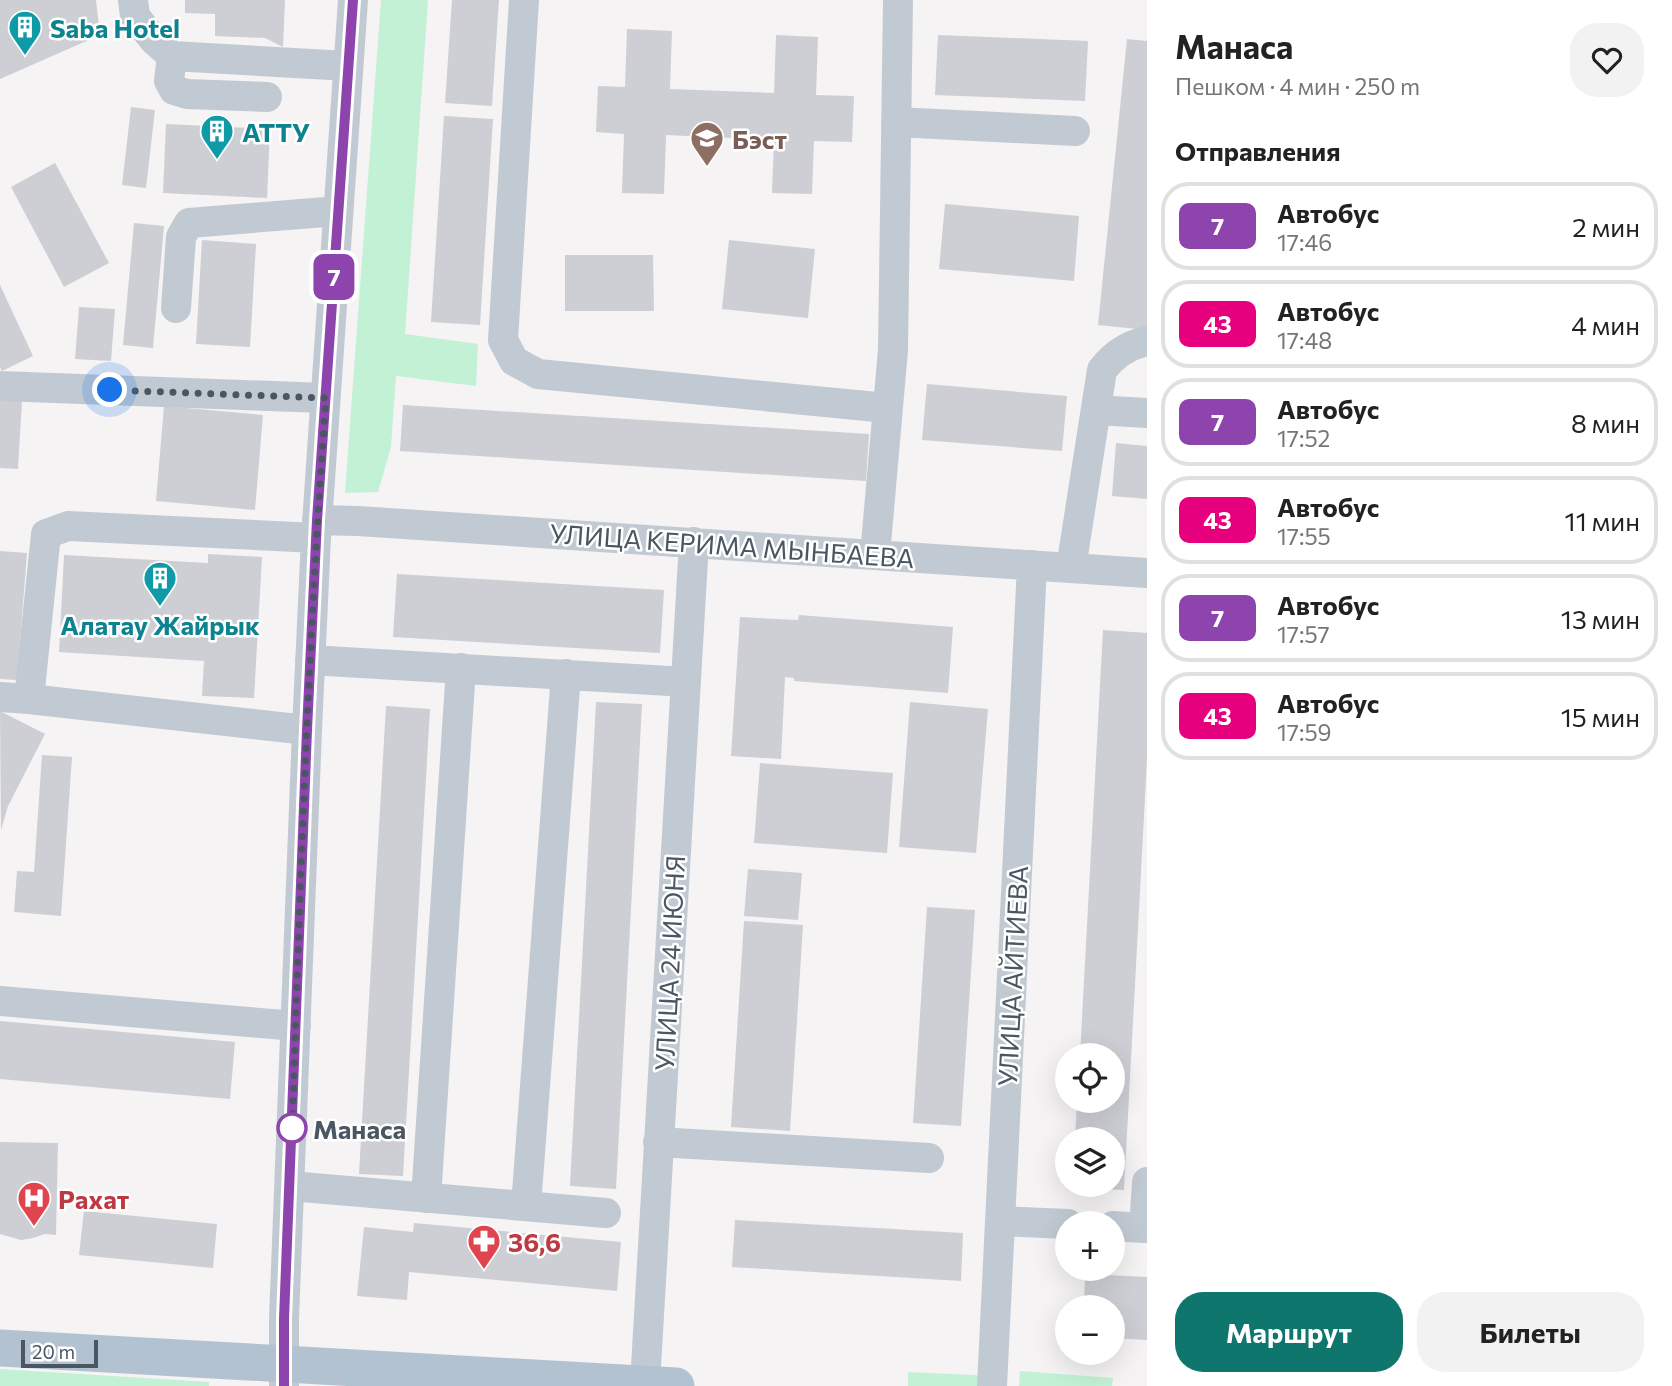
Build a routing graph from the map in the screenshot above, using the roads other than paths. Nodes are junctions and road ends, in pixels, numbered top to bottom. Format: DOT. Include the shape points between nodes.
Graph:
graph roads {
  1 [pos="133,0"];
  2 [pos="353,0"];
  3 [pos="524,0"];
  4 [pos="898,0"];
  5 [pos="172,56"];
  6 [pos="348,66"];
  7 [pos="267,97"];
  8 [pos="896,122"];
  9 [pos="1075,131"];
  10 [pos="338,211"];
  11 [pos="176,308"];
  12 [pos="1147,341"];
  13 [pos="0,386"];
  14 [pos="326,398"];
  15 [pos="887,408"];
  16 [pos="1096,410"];
  17 [pos="1147,413"];
  18 [pos="316,529"];
  19 [pos="694,542"];
  20 [pos="875,555"];
  21 [pos="1032,565"];
  22 [pos="1071,568"];
  23 [pos="1147,573"];
  24 [pos="310,660"];
  25 [pos="461,668"];
  26 [pos="566,674"];
  27 [pos="686,682"];
  28 [pos="15,698"];
  29 [pos="307,730"];
  30 [pos="0,1001"];
  31 [pos="296,1026"];
  32 [pos="658,1142"];
  33 [pos="929,1158"];
  34 [pos="1147,1182"];
  35 [pos="290,1186"];
  36 [pos="426,1198"];
  37 [pos="526,1206"];
  38 [pos="606,1213"];
  39 [pos="1000,1221"];
  40 [pos="1055,1223"];
  41 [pos="1125,1227"];
  42 [pos="1145,1228"];
  43 [pos="0,1348"];
  44 [pos="284,1375"];
  45 [pos="660,1385"];
  46 [pos="992,1386"];
  1 -- 5 [label="street" via="135,16"];
  2 -- 6 [label="street"];
  3 -- 15 [label="street" via="503,340 514,361 538,374"];
  4 -- 8 [label="street"];
  5 -- 6 [label="street"];
  5 -- 7 [label="street" via="169,81 174,90"];
  6 -- 10 [label="street"];
  8 -- 9 [label="street"];
  8 -- 15 [label="street"];
  10 -- 11 [label="street" via="189,223 181,237"];
  10 -- 14 [label="street"];
  12 -- 16 [label="street" via="1132,344 1110,359 1102,370"];
  13 -- 14 [label="street"];
  14 -- 18 [label="street"];
  15 -- 20 [label="street"];
  16 -- 17 [label="street"];
  16 -- 22 [label="street"];
  18 -- 19 [label="street, УЛИЦА КЕРИМА МЫНБАЕВА" via="358,521"];
  18 -- 24 [label="street"];
  18 -- 28 [label="street, УЛИЦА КЕРИМА МЫНБАЕВА" via="68,526 46,534"];
  19 -- 20 [label="street, УЛИЦА КЕРИМА МЫНБАЕВА"];
  19 -- 27 [label="street, УЛИЦА 24 ИЮНЯ"];
  20 -- 21 [label="street, УЛИЦА КЕРИМА МЫНБАЕВА"];
  21 -- 22 [label="street, УЛИЦА КЕРИМА МЫНБАЕВА"];
  21 -- 39 [label="street, УЛИЦА АЙТИЕВА"];
  22 -- 23 [label="street, УЛИЦА КЕРИМА МЫНБАЕВА"];
  24 -- 25 [label="street"];
  24 -- 29 [label="street"];
  25 -- 26 [label="street"];
  25 -- 36 [label="street"];
  26 -- 27 [label="street"];
  26 -- 37 [label="street"];
  27 -- 32 [label="street, УЛИЦА 24 ИЮНЯ"];
  28 -- 29 [label="street"];
  29 -- 31 [label="street"];
  30 -- 31 [label="street"];
  31 -- 35 [label="street"];
  32 -- 33 [label="street"];
  32 -- 45 [label="street, УЛИЦА 24 ИЮНЯ"];
  34 -- 42 [label="street"];
  35 -- 36 [label="street"];
  35 -- 44 [label="street"];
  36 -- 37 [label="street"];
  37 -- 38 [label="street"];
  39 -- 40 [label="street"];
  39 -- 46 [label="street, УЛИЦА АЙТИЕВА"];
  41 -- 42 [label="street"];
  43 -- 44 [label="main road"];
  44 -- 45 [label="main road"];
}
